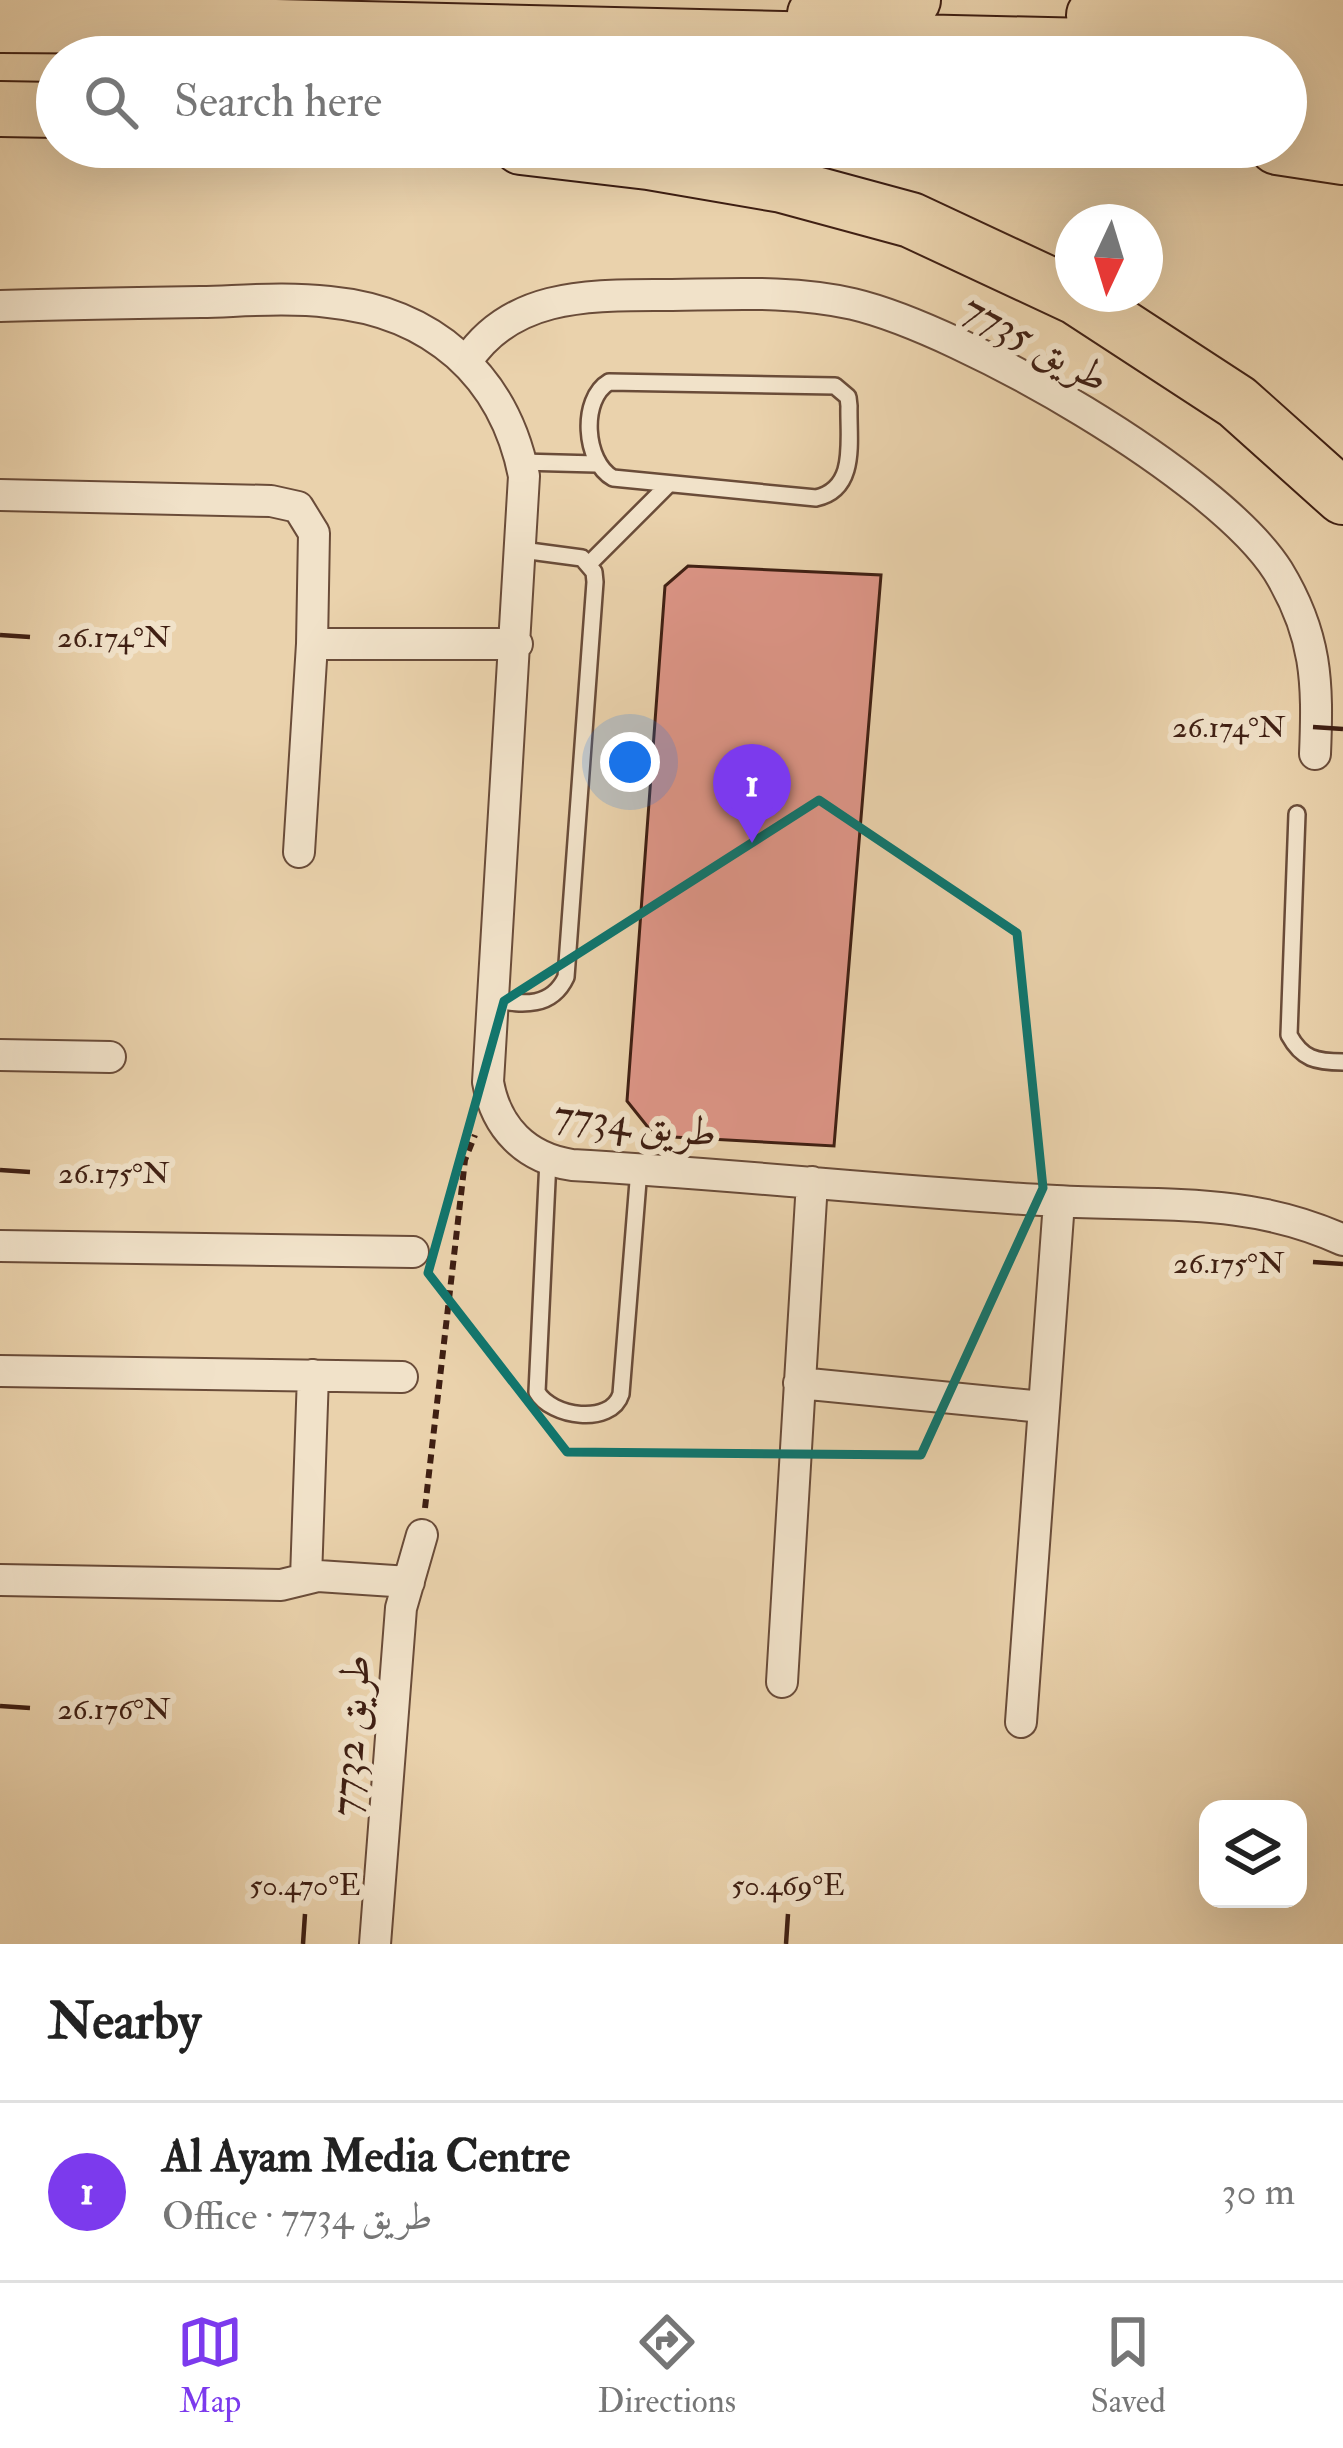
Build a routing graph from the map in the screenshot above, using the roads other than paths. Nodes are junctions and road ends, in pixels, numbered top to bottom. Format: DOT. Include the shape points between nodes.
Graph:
graph roads {
  1 [pos="913,0"];
  2 [pos="1343,2"];
  3 [pos="639,18"];
  4 [pos="0,25"];
  5 [pos="726,36"];
  6 [pos="770,36"];
  7 [pos="1307,51"];
  8 [pos="1343,52"];
  9 [pos="1307,105"];
  10 [pos="1343,105"];
  11 [pos="0,109"];
  12 [pos="36,110"];
  13 [pos="1307,152"];
  14 [pos="1343,157"];
  15 [pos="682,168"];
  16 [pos="0,306"];
  17 [pos="467,361"];
  18 [pos="596,464"];
  19 [pos="523,469"];
  20 [pos="669,484"];
  21 [pos="0,494"];
  22 [pos="1343,497"];
  23 [pos="522,550"];
  24 [pos="589,564"];
  25 [pos="312,644"];
  26 [pos="517,644"];
  27 [pos="1315,754"];
  28 [pos="1297,814"];
  29 [pos="299,852"];
  30 [pos="491,1000"];
  31 [pos="0,1055"];
  32 [pos="110,1057"];
  33 [pos="1343,1062"];
  34 [pos="548,1160"];
  35 [pos="638,1169"];
  36 [pos="812,1182"];
  37 [pos="1059,1202"];
  38 [pos="1343,1240"];
  39 [pos="0,1246"];
  40 [pos="413,1252"];
  41 [pos="0,1371"];
  42 [pos="313,1376"];
  43 [pos="402,1377"];
  44 [pos="800,1383"];
  45 [pos="1043,1407"];
  46 [pos="422,1535"];
  47 [pos="306,1579"];
  48 [pos="0,1580"];
  49 [pos="409,1582"];
  50 [pos="782,1682"];
  51 [pos="1021,1722"];
  52 [pos="375,1944"];
  1 -- 3 [label="highway"];
  2 -- 6 [label="highway"];
  3 -- 4 [label="highway"];
  3 -- 5 [label="highway"];
  7 -- 8 [label="highway"];
  9 -- 10 [label="highway"];
  11 -- 12 [label="highway"];
  13 -- 14 [label="highway"];
  15 -- 22 [label="highway" via="911,220 1076,297 1237,402"];
  16 -- 17 [label="street" via="332,302 418,328"];
  17 -- 19 [label="street" via="505,414"];
  17 -- 27 [label="street, طريق 7735" via="504,323 580,295 814,297 914,323 1072,406 1252,538 1286,587 1310,643 1318,682"];
  18 -- 19 [label="lane"];
  18 -- 20 [label="lane" via="614,478"];
  18 -- 20 [label="lane" via="593,400 610,382 835,386 848,398 847,473 826,496"];
  19 -- 23 [label="street"];
  20 -- 24 [label="lane"];
  21 -- 25 [label="street" via="298,507 314,532"];
  23 -- 24 [label="lane"];
  23 -- 26 [label="street"];
  24 -- 30 [label="lane" via="595,582 566,976 542,1002"];
  25 -- 26 [label="street"];
  25 -- 29 [label="street"];
  26 -- 30 [label="street"];
  28 -- 33 [label="lane" via="1289,1034 1298,1053"];
  30 -- 34 [label="street, طريق 7734" via="490,1096 505,1128"];
  31 -- 32 [label="street"];
  34 -- 35 [label="street, طريق 7734"];
  34 -- 35 [label="lane" via="537,1392 554,1409 579,1413 608,1411 621,1394"];
  35 -- 36 [label="street, طريق 7734"];
  36 -- 37 [label="street, طريق 7734"];
  36 -- 44 [label="street"];
  37 -- 38 [label="street, طريق 7734" via="1187,1202 1276,1215"];
  37 -- 45 [label="street"];
  39 -- 40 [label="street"];
  41 -- 42 [label="street"];
  42 -- 43 [label="street"];
  42 -- 47 [label="street"];
  44 -- 45 [label="street"];
  44 -- 50 [label="street"];
  45 -- 51 [label="street"];
  46 -- 49 [label="street, طريق 7732"];
  47 -- 48 [label="street"];
  47 -- 49 [label="street"];
  49 -- 52 [label="street, طريق 7732"];
}
